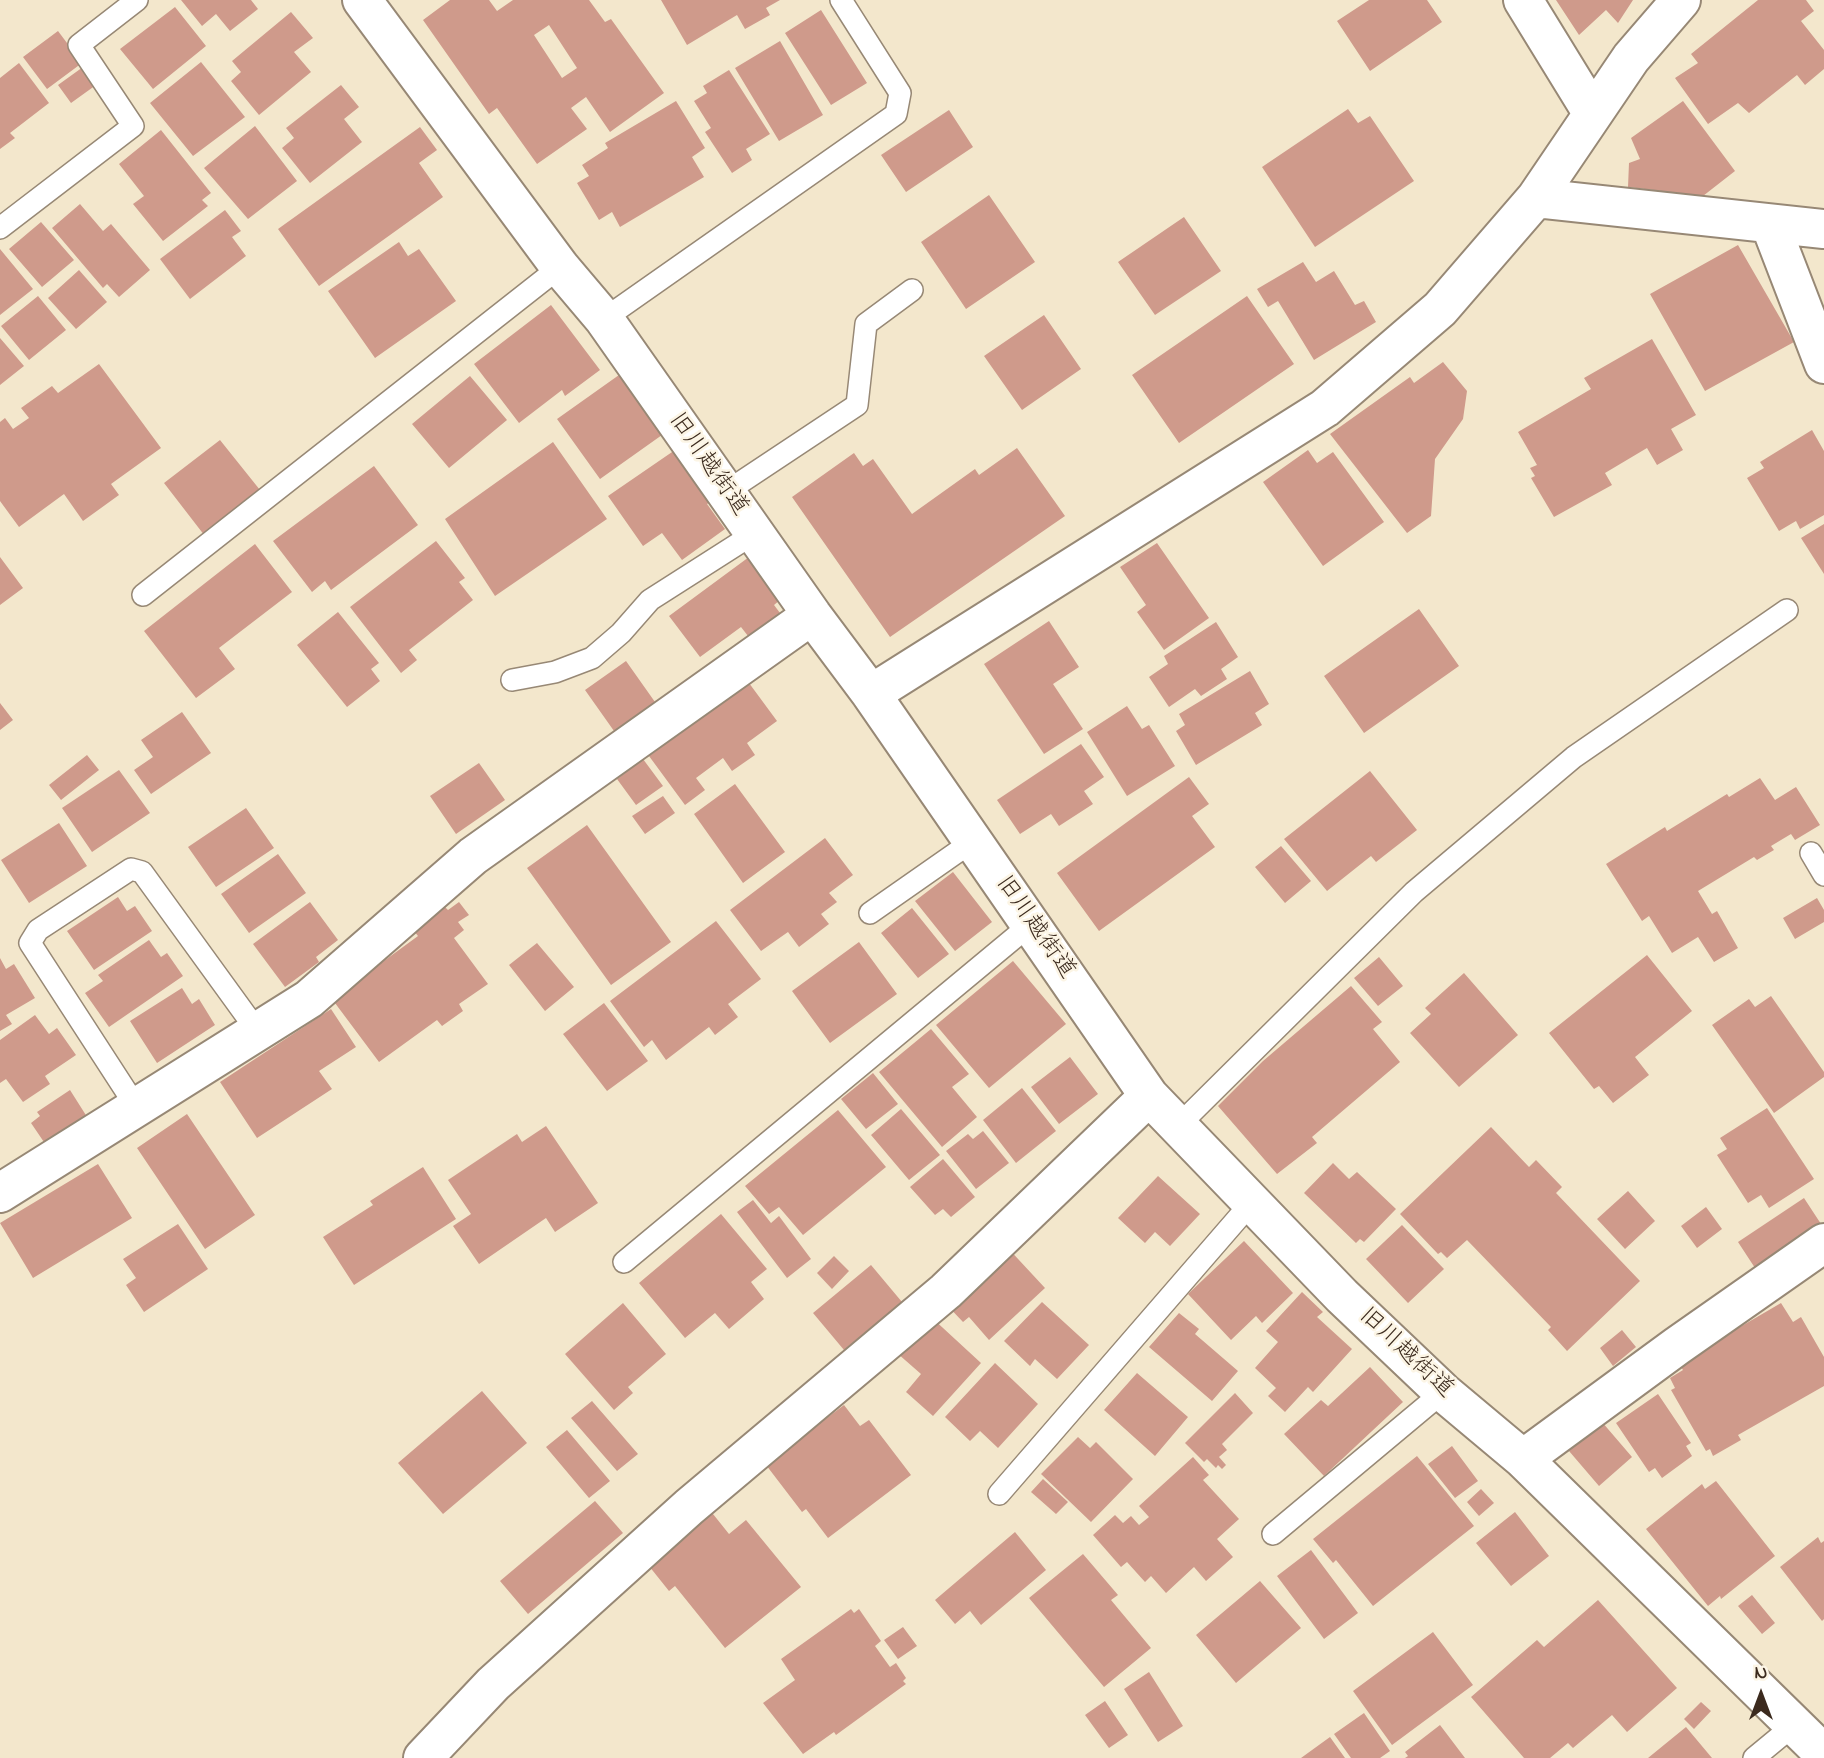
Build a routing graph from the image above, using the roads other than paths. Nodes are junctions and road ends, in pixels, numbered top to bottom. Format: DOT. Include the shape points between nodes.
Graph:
graph roads {
  1 [pos="138,0"];
  2 [pos="362,0"];
  3 [pos="841,0"];
  4 [pos="1522,0"];
  5 [pos="1681,0"];
  6 [pos="1593,114"];
  7 [pos="1536,198"];
  8 [pos="1770,224"];
  9 [pos="0,228"];
  10 [pos="1824,229"];
  11 [pos="560,267"];
  12 [pos="912,290"];
  13 [pos="604,319"];
  14 [pos="1824,364"];
  15 [pos="726,492"];
  16 [pos="755,533"];
  17 [pos="143,595"];
  18 [pos="1787,610"];
  19 [pos="812,615"];
  20 [pos="512,680"];
  21 [pos="871,694"];
  22 [pos="973,841"];
  23 [pos="1811,853"];
  24 [pos="1824,875"];
  25 [pos="870,913"];
  26 [pos="1031,924"];
  27 [pos="258,1032"];
  28 [pos="1149,1096"];
  29 [pos="137,1108"];
  30 [pos="1178,1125"];
  31 [pos="0,1193"];
  32 [pos="1252,1202"];
  33 [pos="1824,1243"];
  34 [pos="624,1262"];
  35 [pos="1443,1392"];
  36 [pos="1523,1459"];
  37 [pos="999,1493"];
  38 [pos="1273,1534"];
  39 [pos="1794,1725"];
  40 [pos="1824,1754"];
  41 [pos="423,1758"];
  42 [pos="1755,1758"];
  1 -- 9 [label="lane" via="79,45 133,126"];
  2 -- 11 [label="street, 旧川越街道"];
  3 -- 13 [label="lane" via="900,93 896,114"];
  4 -- 6 [label="street"];
  5 -- 6 [label="street" via="1631,58"];
  6 -- 7 [label="street"];
  7 -- 8 [label="street"];
  7 -- 21 [label="street" via="1440,309 1325,408"];
  8 -- 10 [label="street"];
  8 -- 14 [label="street"];
  11 -- 13 [label="street, 旧川越街道"];
  11 -- 17 [label="lane"];
  12 -- 15 [label="lane" via="866,324 857,405"];
  13 -- 15 [label="street, 旧川越街道"];
  15 -- 16 [label="street, 旧川越街道"];
  16 -- 19 [label="street, 旧川越街道"];
  16 -- 20 [label="lane" via="650,600 592,658 555,672"];
  18 -- 30 [label="lane" via="1574,757 1414,892"];
  19 -- 21 [label="street, 旧川越街道"];
  19 -- 27 [label="street" via="473,856 309,999"];
  21 -- 22 [label="street, 旧川越街道"];
  22 -- 25 [label="lane"];
  22 -- 26 [label="street, 旧川越街道"];
  23 -- 24 [label="lane"];
  26 -- 28 [label="street, 旧川越街道"];
  26 -- 34 [label="lane"];
  27 -- 29 [label="street"];
  27 -- 29 [label="lane" via="142,872 131,869 38,930 30,943"];
  28 -- 30 [label="street, 旧川越街道"];
  28 -- 41 [label="street" via="946,1290 689,1507 493,1684"];
  29 -- 31 [label="street"];
  30 -- 32 [label="street, 旧川越街道"];
  32 -- 35 [label="street, 旧川越街道"];
  32 -- 37 [label="lane"];
  33 -- 36 [label="street"];
  35 -- 36 [label="street, 旧川越街道"];
  35 -- 38 [label="lane"];
  36 -- 39 [label="street, 旧川越街道"];
  39 -- 40 [label="street, 旧川越街道"];
  39 -- 42 [label="lane"];
}
